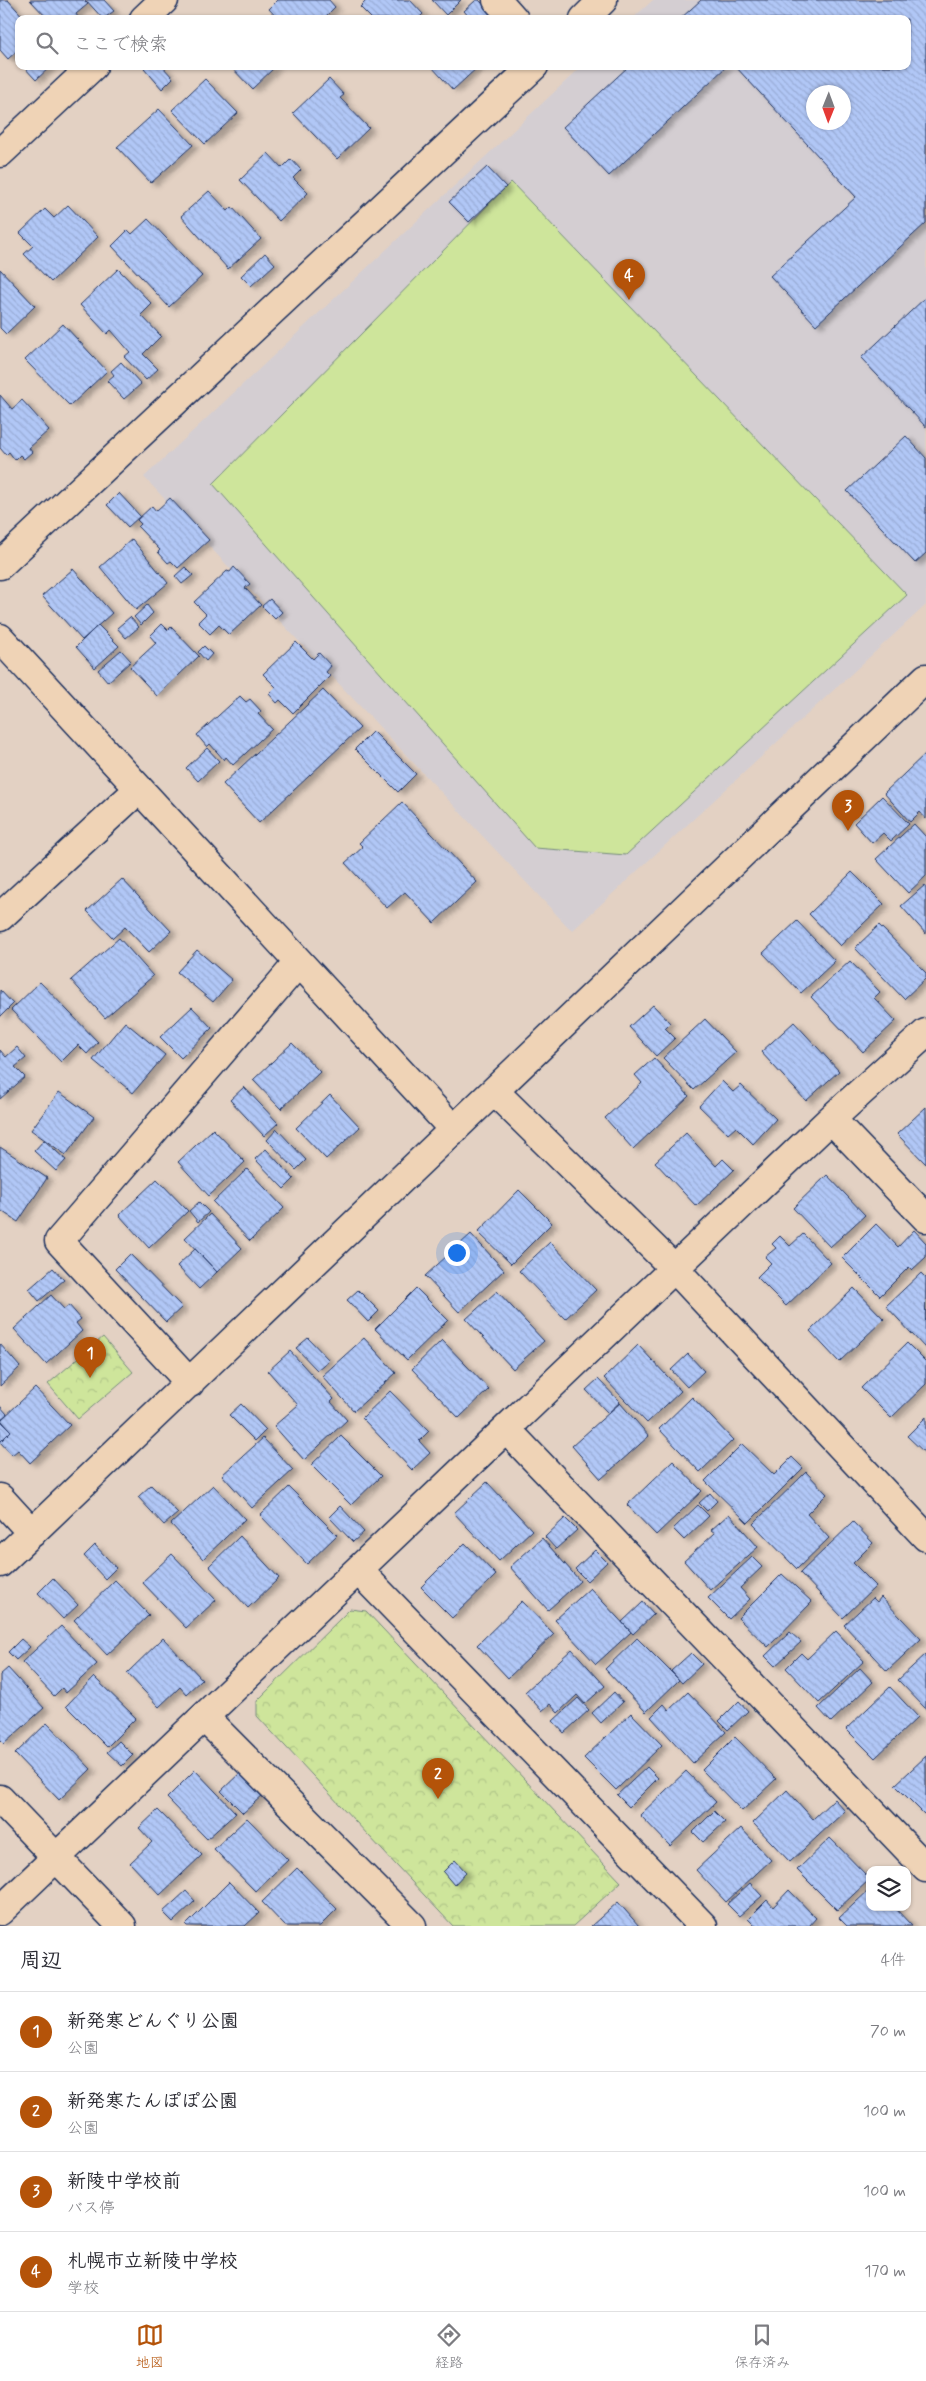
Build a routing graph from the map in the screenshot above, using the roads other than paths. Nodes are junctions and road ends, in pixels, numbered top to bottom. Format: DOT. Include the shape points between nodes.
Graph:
graph roads {
  1 [pos="164,0"];
  2 [pos="497,0"];
  3 [pos="603,0"];
  4 [pos="148,15"];
  5 [pos="510,15"];
  6 [pos="588,15"];
  7 [pos="89,70"];
  8 [pos="530,70"];
  9 [pos="0,153"];
  10 [pos="0,565"];
  11 [pos="0,638"];
  12 [pos="926,678"];
  13 [pos="140,789"];
  14 [pos="0,917"];
  15 [pos="299,962"];
  16 [pos="926,1032"];
  17 [pos="494,1092"];
  18 [pos="831,1119"];
  19 [pos="454,1130"];
  20 [pos="926,1218"];
  21 [pos="674,1268"];
  22 [pos="190,1383"];
  23 [pos="506,1429"];
  24 [pos="0,1498"];
  25 [pos="32,1533"];
  26 [pos="926,1537"];
  27 [pos="0,1563"];
  28 [pos="358,1570"];
  29 [pos="204,1717"];
  30 [pos="0,1799"];
  31 [pos="56,1858"];
  32 [pos="926,1868"];
  33 [pos="0,1911"];
  34 [pos="122,1926"];
  35 [pos="412,1926"];
  36 [pos="703,1926"];
  1 -- 4 [label="street"];
  2 -- 5 [label="street"];
  3 -- 6 [label="street"];
  7 -- 9 [label="street"];
  8 -- 10 [label="street"];
  11 -- 13 [label="street"];
  12 -- 17 [label="street"];
  13 -- 14 [label="street"];
  13 -- 15 [label="street"];
  15 -- 19 [label="street"];
  15 -- 22 [label="street" via="59,1242"];
  16 -- 18 [label="street"];
  17 -- 19 [label="street"];
  17 -- 21 [label="street"];
  18 -- 20 [label="street"];
  18 -- 21 [label="street"];
  19 -- 22 [label="street"];
  21 -- 23 [label="street"];
  21 -- 26 [label="street"];
  22 -- 25 [label="street"];
  23 -- 28 [label="street"];
  23 -- 32 [label="street"];
  24 -- 25 [label="street"];
  25 -- 27 [label="street"];
  28 -- 29 [label="street"];
  28 -- 36 [label="street"];
  29 -- 31 [label="street"];
  29 -- 35 [label="street"];
  30 -- 31 [label="street"];
  31 -- 33 [label="street"];
  31 -- 34 [label="street"];
}
